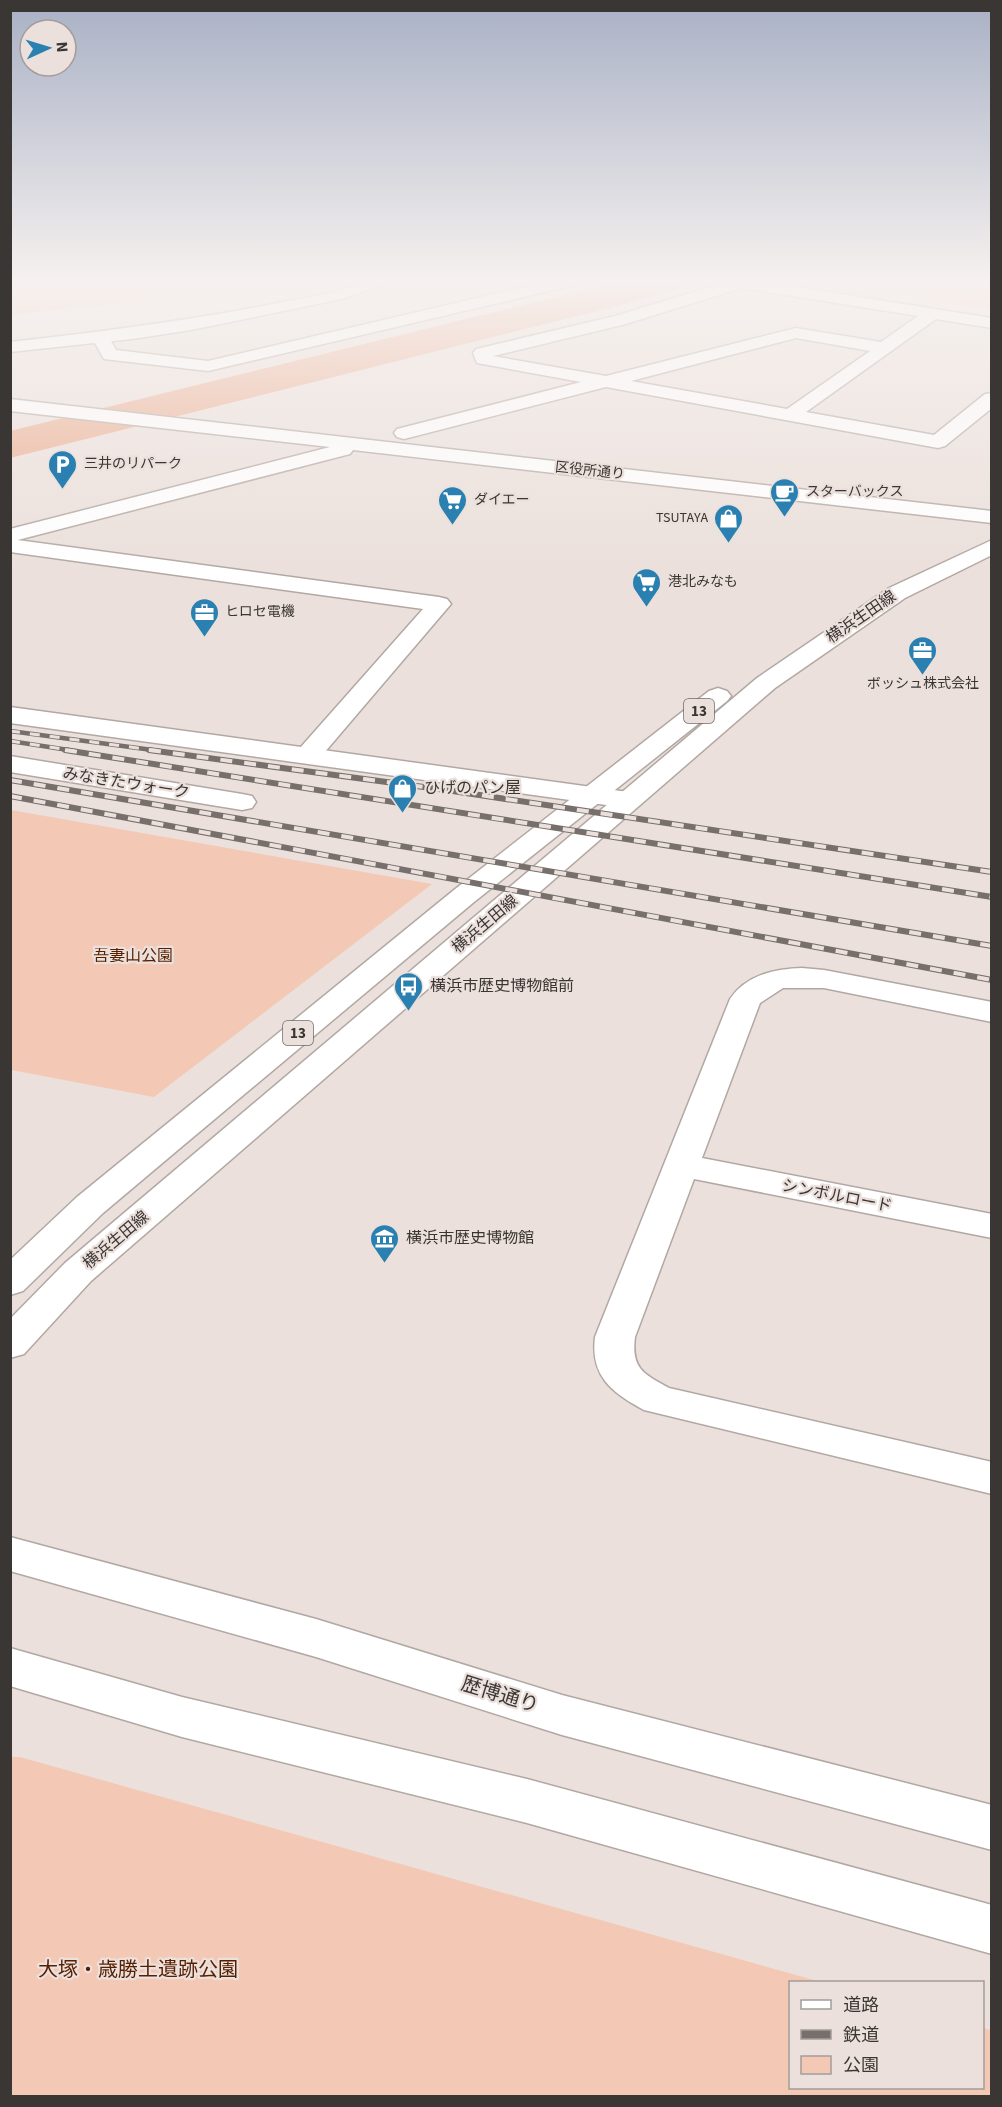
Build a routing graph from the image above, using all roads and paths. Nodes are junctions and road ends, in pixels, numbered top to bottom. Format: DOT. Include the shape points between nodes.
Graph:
graph roads {
  1 [pos="582,376"];
  2 [pos="625,376"];
  3 [pos="845,376"];
  4 [pos="607,381"];
  5 [pos="10,388"];
  6 [pos="992,398"];
  7 [pos="10,405"];
  8 [pos="790,415"];
  9 [pos="404,433"];
  10 [pos="360,445"];
  11 [pos="923,489"];
  12 [pos="992,517"];
  13 [pos="992,531"];
  14 [pos="10,536"];
  15 [pos="10,545"];
  16 [pos="992,546"];
  17 [pos="849,599"];
  18 [pos="806,627"];
  19 [pos="10,715"];
  20 [pos="309,754"];
  21 [pos="10,764"];
  22 [pos="593,794"];
  23 [pos="628,800"];
  24 [pos="242,802"];
  25 [pos="992,1012"];
  26 [pos="683,1166"];
  27 [pos="992,1226"];
  28 [pos="10,1282"];
  29 [pos="10,1344"];
  30 [pos="992,1479"];
  31 [pos="10,1554"];
  32 [pos="10,1667"];
  33 [pos="992,1828"];
  34 [pos="992,1930"];
  1 -- 4 [label="street"];
  2 -- 4 [label="street"];
  3 -- 8 [label="street"];
  4 -- 8 [label="street"];
  4 -- 9 [label="street"];
  5 -- 9 [label="street, 区役所通り"];
  6 -- 8 [label="street" via="938,442"];
  7 -- 10 [label="street, 区役所通り"];
  9 -- 10 [label="street"];
  9 -- 11 [label="street, 区役所通り"];
  10 -- 12 [label="street, 区役所通り"];
  10 -- 14 [label="street"];
  13 -- 17 [label="street, 横浜生田線"];
  15 -- 20 [label="street" via="440,604"];
  16 -- 23 [label="street, 横浜生田線 / 13" via="863,614 766,683"];
  18 -- 22 [label="street, 横浜生田線 / 13"];
  19 -- 20 [label="street"];
  20 -- 22 [label="street"];
  21 -- 24 [label="street, みなきたウォーク"];
  22 -- 23 [label="street"];
  22 -- 28 [label="street, 横浜生田線 / 13" via="158,1148 90,1205"];
  23 -- 29 [label="street, 横浜生田線 / 13" via="78,1272"];
  25 -- 26 [label="street" via="824,979 776,979 758,987 746,999"];
  26 -- 27 [label="street, シンボルロード"];
  26 -- 30 [label="street" via="615,1337 612,1352 617,1368 631,1386 658,1400"];
  31 -- 33 [label="street, 歴博通り" via="316,1638 562,1715"];
  32 -- 34 [label="street" via="182,1717 527,1801"];
}
